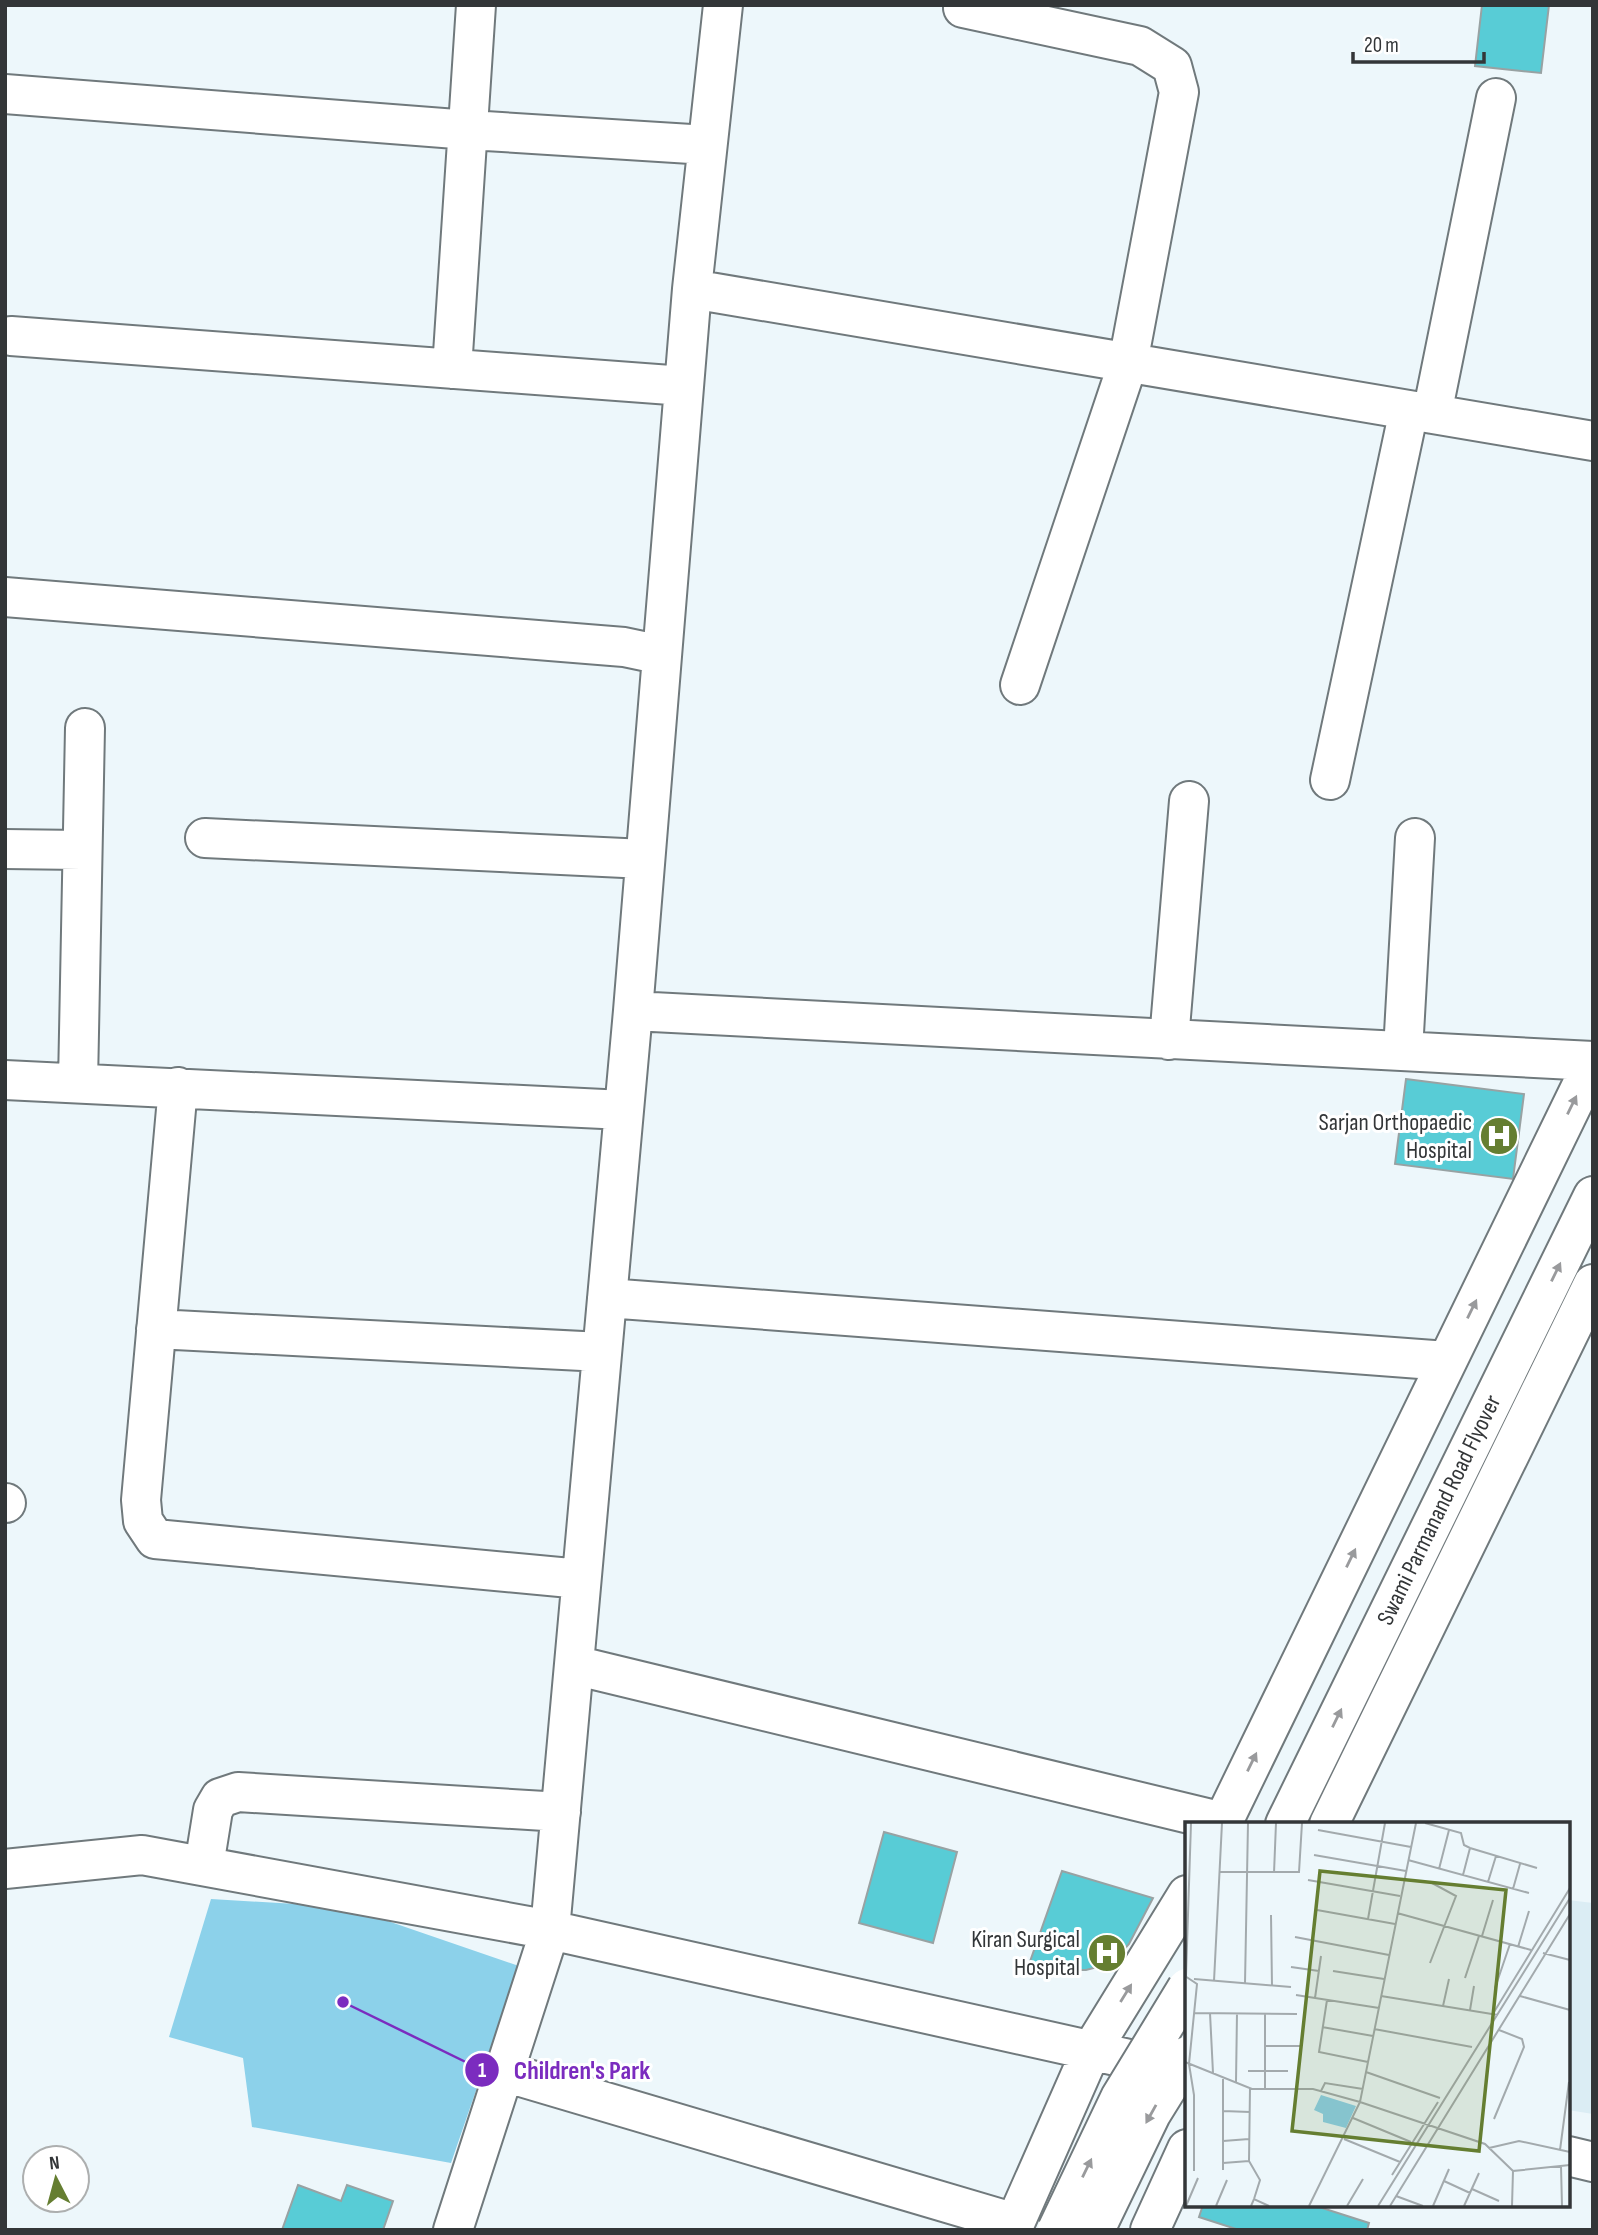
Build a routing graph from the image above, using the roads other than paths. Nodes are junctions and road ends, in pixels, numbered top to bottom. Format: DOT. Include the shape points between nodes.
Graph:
graph roads {
  1 [pos="476,5"];
  2 [pos="723,5"];
  3 [pos="964,8"];
  4 [pos="5,94"];
  5 [pos="1496,98"];
  6 [pos="469,130"];
  7 [pos="707,145"];
  8 [pos="692,289"];
  9 [pos="11,336"];
  10 [pos="1128,363"];
  11 [pos="452,369"];
  12 [pos="684,386"];
  13 [pos="1421,412"];
  14 [pos="1593,441"];
  15 [pos="5,597"];
  16 [pos="662,655"];
  17 [pos="1020,685"];
  18 [pos="85,727"];
  19 [pos="1330,780"];
  20 [pos="1189,801"];
  21 [pos="205,838"];
  22 [pos="1415,838"];
  23 [pos="5,849"];
  24 [pos="81,850"];
  25 [pos="645,859"];
  26 [pos="633,1011"];
  27 [pos="1169,1040"];
  28 [pos="1404,1051"];
  29 [pos="1593,1062"];
  30 [pos="5,1080"];
  31 [pos="78,1083"];
  32 [pos="178,1087"];
  33 [pos="624,1110"];
  34 [pos="1593,1196"];
  35 [pos="1593,1284"];
  36 [pos="607,1298"];
  37 [pos="1593,1326"];
  38 [pos="156,1329"];
  39 [pos="602,1352"];
  40 [pos="1447,1361"];
  41 [pos="581,1579"];
  42 [pos="574,1665"];
  43 [pos="561,1812"];
  44 [pos="1219,1822"];
  45 [pos="1223,1822"];
  46 [pos="1287,1822"];
  47 [pos="1330,1822"];
  48 [pos="1347,1822"];
  49 [pos="204,1867"];
  50 [pos="5,1869"];
  51 [pos="1185,1898"];
  52 [pos="550,1930"];
  53 [pos="1185,1991"];
  54 [pos="1091,2051"];
  55 [pos="1185,2059"];
  56 [pos="504,2072"];
  57 [pos="1185,2072"];
  58 [pos="1185,2153"];
  59 [pos="1570,2156"];
  60 [pos="1593,2162"];
  61 [pos="1013,2226"];
  62 [pos="453,2230"];
  63 [pos="1057,2230"];
  64 [pos="1095,2230"];
  65 [pos="1150,2230"];
  1 -- 6 [label="main road"];
  2 -- 7 [label="main road"];
  3 -- 10 [label="main road" via="1140,46 1172,66 1179,92"];
  4 -- 6 [label="main road"];
  5 -- 13 [label="main road"];
  6 -- 7 [label="main road"];
  6 -- 11 [label="main road"];
  7 -- 8 [label="main road"];
  8 -- 10 [label="main road"];
  8 -- 12 [label="main road"];
  9 -- 11 [label="main road"];
  10 -- 13 [label="main road"];
  10 -- 17 [label="main road"];
  11 -- 12 [label="main road"];
  12 -- 16 [label="main road"];
  13 -- 14 [label="main road"];
  13 -- 19 [label="main road"];
  15 -- 16 [label="main road" via="624,647"];
  16 -- 25 [label="main road"];
  18 -- 24 [label="main road"];
  20 -- 27 [label="main road"];
  21 -- 25 [label="main road"];
  22 -- 28 [label="main road"];
  23 -- 24 [label="main road"];
  24 -- 31 [label="main road"];
  25 -- 26 [label="main road"];
  26 -- 27 [label="main road"];
  26 -- 33 [label="main road"];
  27 -- 28 [label="main road"];
  28 -- 29 [label="main road"];
  40 -- 29 [label="main road, one-way"];
  30 -- 31 [label="main road"];
  31 -- 32 [label="main road"];
  32 -- 33 [label="main road"];
  32 -- 38 [label="main road"];
  33 -- 36 [label="main road"];
  46 -- 34 [label="main road, Swami Parmanand Road Flyover, one-way"];
  35 -- 47 [label="main road, Swami Parmanand Road Flyover"];
  36 -- 39 [label="main road"];
  36 -- 40 [label="main road"];
  37 -- 48 [label="main road"];
  38 -- 39 [label="main road"];
  38 -- 41 [label="main road" via="141,1500 143,1521 155,1538"];
  39 -- 41 [label="main road"];
  45 -- 40 [label="main road, one-way"];
  41 -- 42 [label="main road"];
  42 -- 43 [label="main road"];
  42 -- 44 [label="main road"];
  43 -- 49 [label="main road" via="238,1792 220,1798 213,1810"];
  43 -- 52 [label="main road"];
  49 -- 50 [label="main road" via="142,1855"];
  49 -- 52 [label="main road"];
  54 -- 51 [label="main road, one-way"];
  52 -- 54 [label="main road"];
  52 -- 56 [label="main road"];
  63 -- 53 [label="main road, one-way, bridge" via="1120,2098"];
  54 -- 57 [label="main road"];
  54 -- 61 [label="main road"];
  55 -- 64 [label="main road, one-way, bridge" via="1151,2114"];
  56 -- 61 [label="main road"];
  56 -- 62 [label="main road"];
  58 -- 65 [label="main road"];
  59 -- 60 [label="main road"];
}
